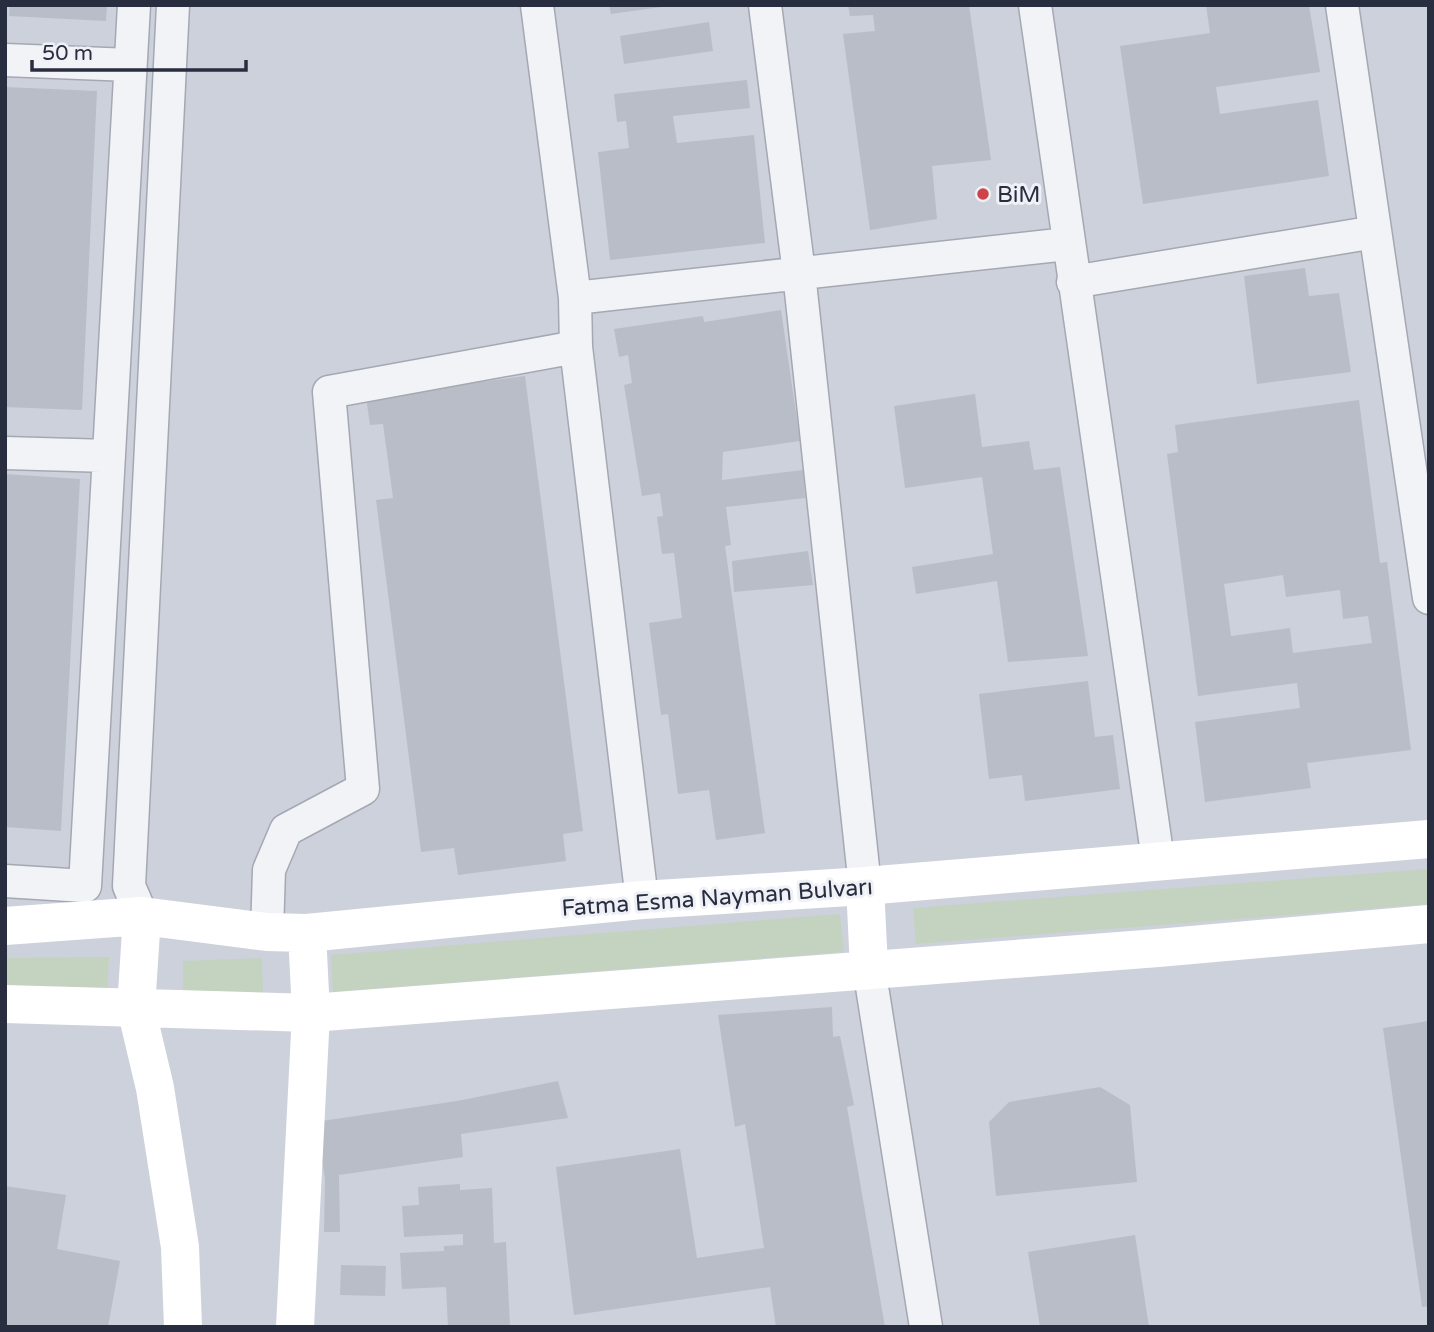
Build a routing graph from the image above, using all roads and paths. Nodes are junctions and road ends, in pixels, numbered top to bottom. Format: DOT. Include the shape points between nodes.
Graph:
graph roads {
  1 [pos="134,5"];
  2 [pos="173,5"];
  3 [pos="537,5"];
  4 [pos="765,5"];
  5 [pos="1035,5"];
  6 [pos="1342,5"];
  7 [pos="5,60"];
  8 [pos="130,65"];
  9 [pos="1375,232"];
  10 [pos="1067,244"];
  11 [pos="799,274"];
  12 [pos="1073,282"];
  13 [pos="575,298"];
  14 [pos="576,347"];
  15 [pos="5,453"];
  16 [pos="109,456"];
  17 [pos="1429,598"];
  18 [pos="1429,839"];
  19 [pos="1158,860"];
  20 [pos="5,881"];
  21 [pos="865,886"];
  22 [pos="642,900"];
  23 [pos="142,916"];
  24 [pos="1429,924"];
  25 [pos="5,926"];
  26 [pos="267,932"];
  27 [pos="307,933"];
  28 [pos="869,968"];
  29 [pos="5,1004"];
  30 [pos="136,1008"];
  31 [pos="312,1013"];
  32 [pos="183,1327"];
  33 [pos="295,1327"];
  34 [pos="926,1327"];
  1 -- 8 [label="street"];
  2 -- 23 [label="street" via="129,886"];
  3 -- 13 [label="street"];
  4 -- 11 [label="street"];
  5 -- 10 [label="street"];
  6 -- 9 [label="street"];
  7 -- 8 [label="street"];
  8 -- 16 [label="street"];
  9 -- 12 [label="street"];
  9 -- 17 [label="street"];
  10 -- 11 [label="street"];
  10 -- 12 [label="street"];
  11 -- 13 [label="street"];
  11 -- 21 [label="street"];
  12 -- 19 [label="street"];
  13 -- 14 [label="street"];
  14 -- 22 [label="street"];
  14 -- 26 [label="street" via="329,392 363,789 286,830 269,870"];
  15 -- 16 [label="street"];
  16 -- 20 [label="street" via="85,887"];
  18 -- 19 [label="main road, Fatma Esma Nayman Bulvarı"];
  19 -- 21 [label="main road, Fatma Esma Nayman Bulvarı"];
  21 -- 22 [label="main road, Fatma Esma Nayman Bulvarı"];
  21 -- 28 [label="main road"];
  22 -- 27 [label="main road, Fatma Esma Nayman Bulvarı"];
  23 -- 25 [label="main road, Fatma Esma Nayman Bulvarı"];
  23 -- 26 [label="main road, Fatma Esma Nayman Bulvarı"];
  23 -- 30 [label="main road"];
  24 -- 28 [label="main road"];
  26 -- 27 [label="main road, Fatma Esma Nayman Bulvarı"];
  27 -- 31 [label="main road"];
  28 -- 31 [label="main road"];
  28 -- 34 [label="street"];
  29 -- 30 [label="main road"];
  30 -- 31 [label="main road"];
  30 -- 32 [label="main road" via="155,1088 180,1247"];
  31 -- 33 [label="main road"];
}
